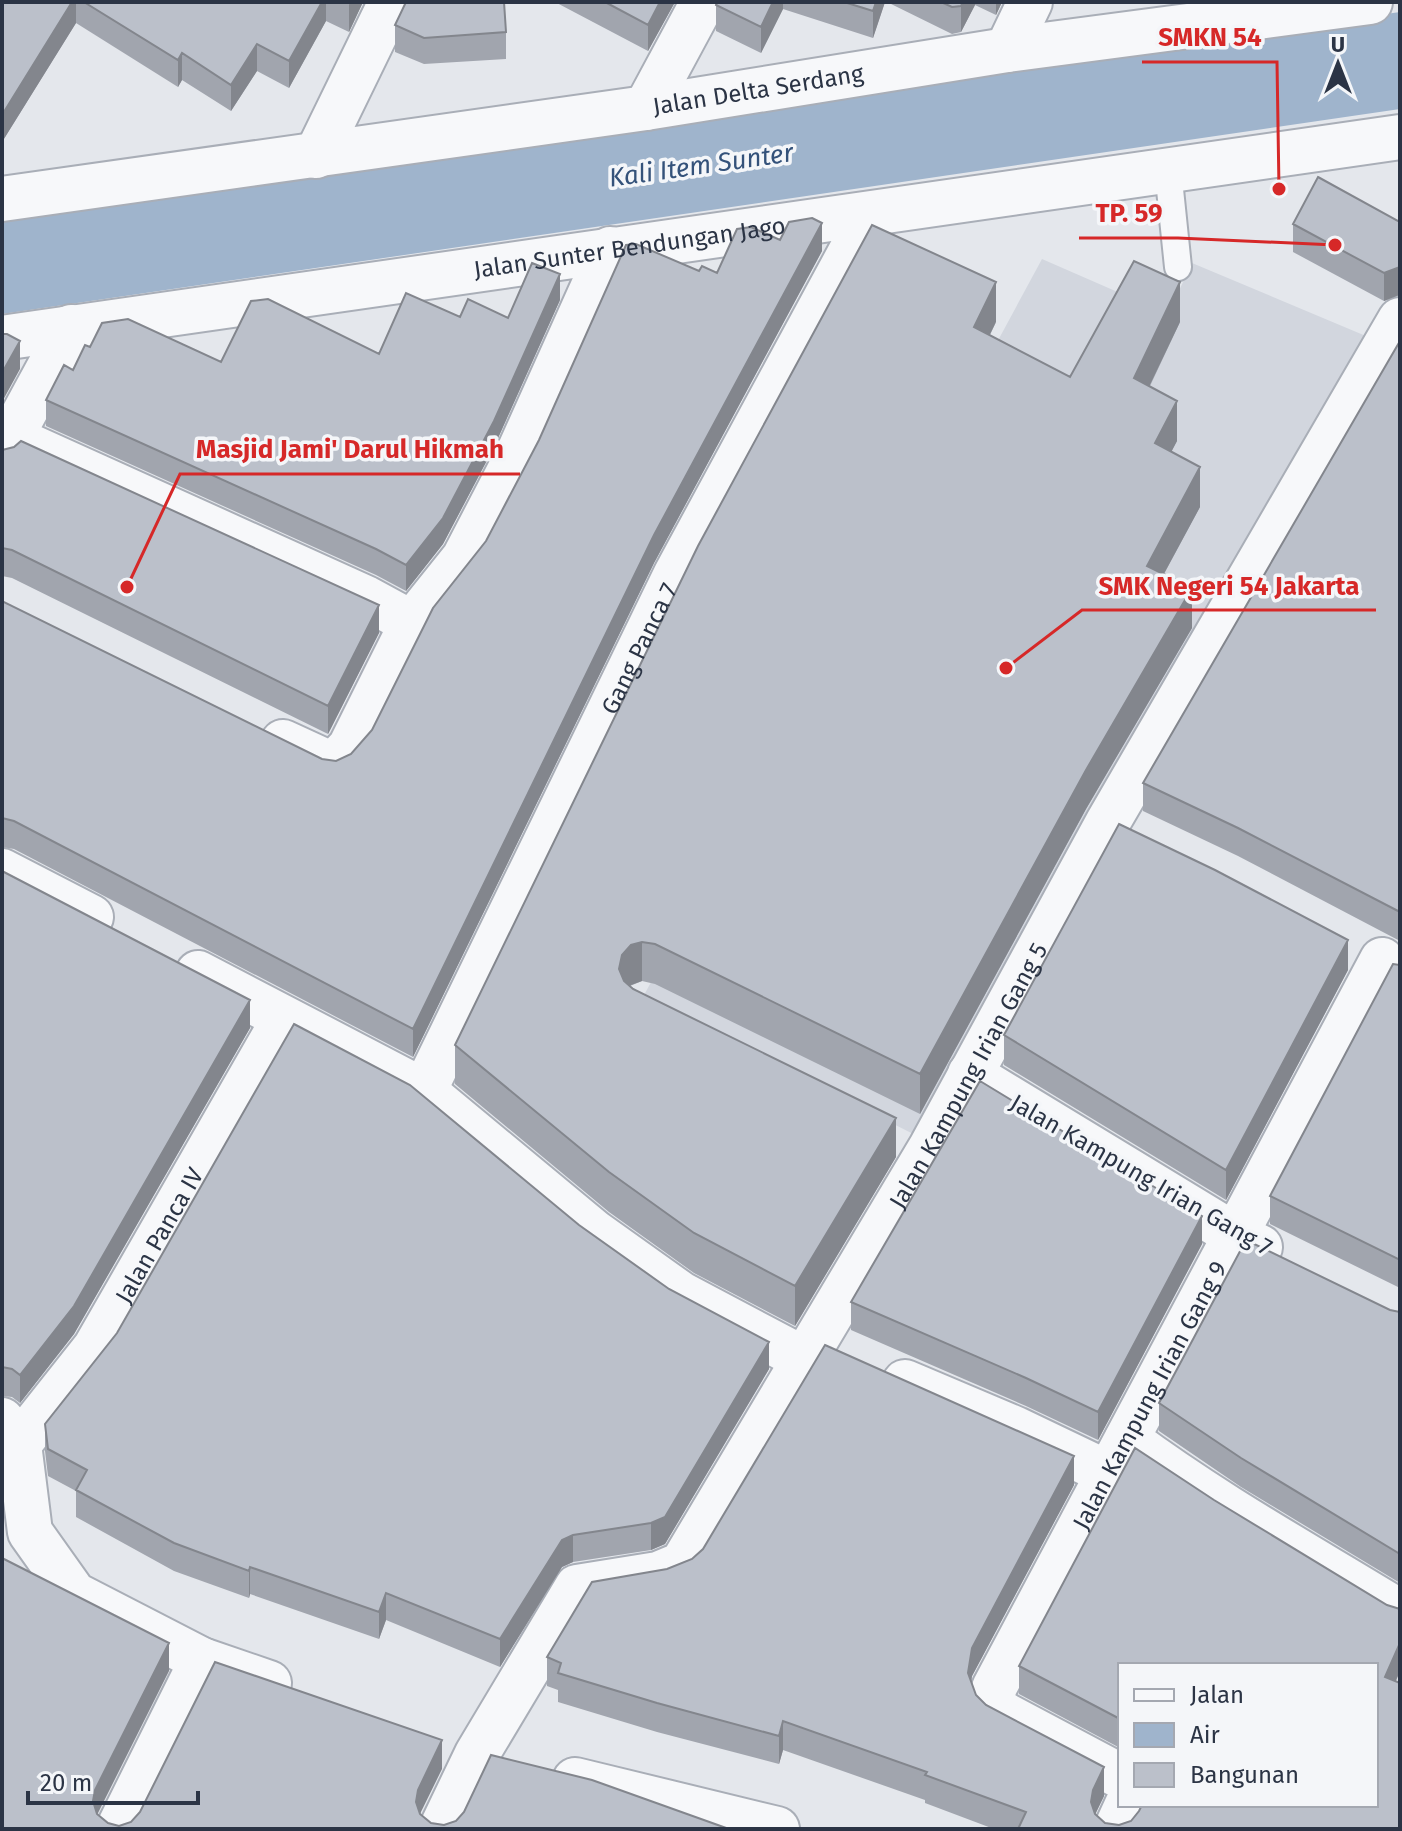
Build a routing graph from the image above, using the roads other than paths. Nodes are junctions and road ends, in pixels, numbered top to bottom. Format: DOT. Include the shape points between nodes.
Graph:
graph roads {
  1 [pos="391,2"];
  2 [pos="703,2"];
  3 [pos="1030,2"];
  4 [pos="1370,2"];
  5 [pos="1007,50"];
  6 [pos="646,108"];
  7 [pos="1400,137"];
  8 [pos="316,156"];
  9 [pos="1168,170"];
  10 [pos="2,199"];
  11 [pos="871,214"];
  12 [pos="610,249"];
  13 [pos="1178,267"];
  14 [pos="1400,320"];
  15 [pos="71,327"];
  16 [pos="2,338"];
  17 [pos="7,446"];
  18 [pos="412,623"];
  19 [pos="241,721"];
  20 [pos="1108,822"];
  21 [pos="1147,840"];
  22 [pos="2,871"];
  23 [pos="1343,940"];
  24 [pos="1391,965"];
  25 [pos="284,1019"];
  26 [pos="970,1074"];
  27 [pos="424,1091"];
  28 [pos="1235,1235"];
  29 [pos="1290,1262"];
  30 [pos="809,1350"];
  31 [pos="11,1432"];
  32 [pos="1119,1457"];
  33 [pos="1400,1612"];
  34 [pos="202,1660"];
  35 [pos="303,1695"];
  36 [pos="434,1740"];
  37 [pos="477,1754"];
  38 [pos="1118,1775"];
  39 [pos="1126,1807"];
  40 [pos="118,1829"];
  41 [pos="441,1829"];
  42 [pos="777,1829"];
  43 [pos="1116,1829"];
  1 -- 8 [label="street"];
  2 -- 6 [label="street"];
  3 -- 5 [label="street"];
  4 -- 5 [label="street, Jalan Delta Serdang"];
  5 -- 6 [label="street, Jalan Delta Serdang"];
  6 -- 8 [label="street, Jalan Delta Serdang"];
  7 -- 9 [label="street, Jalan Sunter Bendungan Jago"];
  8 -- 10 [label="street, Jalan Delta Serdang"];
  9 -- 11 [label="street, Jalan Sunter Bendungan Jago"];
  9 -- 13 [label="lane"];
  11 -- 12 [label="street, Jalan Sunter Bendungan Jago"];
  11 -- 27 [label="street, Gang Panca 7" via="676,574"];
  12 -- 15 [label="street, Jalan Sunter Bendungan Jago"];
  12 -- 18 [label="street" via="516,458 464,558"];
  14 -- 20 [label="street, Jalan Kampung Irian Gang 5"];
  15 -- 16 [label="street, Jalan Sunter Bendungan Jago"];
  15 -- 17 [label="street"];
  17 -- 18 [label="street"];
  18 -- 19 [label="street" via="350,747 333,765"];
  20 -- 21 [label="street"];
  20 -- 26 [label="street, Jalan Kampung Irian Gang 5"];
  22 -- 25 [label="street"];
  23 -- 24 [label="street"];
  24 -- 28 [label="street, Jalan Kampung Irian Gang 9"];
  25 -- 27 [label="street"];
  25 -- 31 [label="street, Jalan Panca IV" via="95,1348"];
  26 -- 28 [label="street, Jalan Kampung Irian Gang 7"];
  26 -- 30 [label="street, Jalan Kampung Irian Gang 5" via="917,1140"];
  27 -- 30 [label="street" via="594,1232 681,1294"];
  28 -- 29 [label="street, Jalan Kampung Irian Gang 7"];
  28 -- 32 [label="street, Jalan Kampung Irian Gang 9"];
  30 -- 32 [label="street" via="859,1362 1016,1429"];
  30 -- 37 [label="street, Jalan Kampung Irian Gang 5" via="682,1564 658,1574 577,1587"];
  31 -- 34 [label="street" via="30,1532 74,1594"];
  32 -- 33 [label="street" via="1183,1480"];
  32 -- 38 [label="street, Jalan Kampung Irian Gang 9" via="994,1688 993,1702 998,1711"];
  34 -- 35 [label="street"];
  34 -- 40 [label="street"];
  36 -- 37 [label="street"];
  37 -- 41 [label="street, Jalan Kampung Irian Gang 5"];
  37 -- 42 [label="street"];
  39 -- 43 [label="street"];
}
